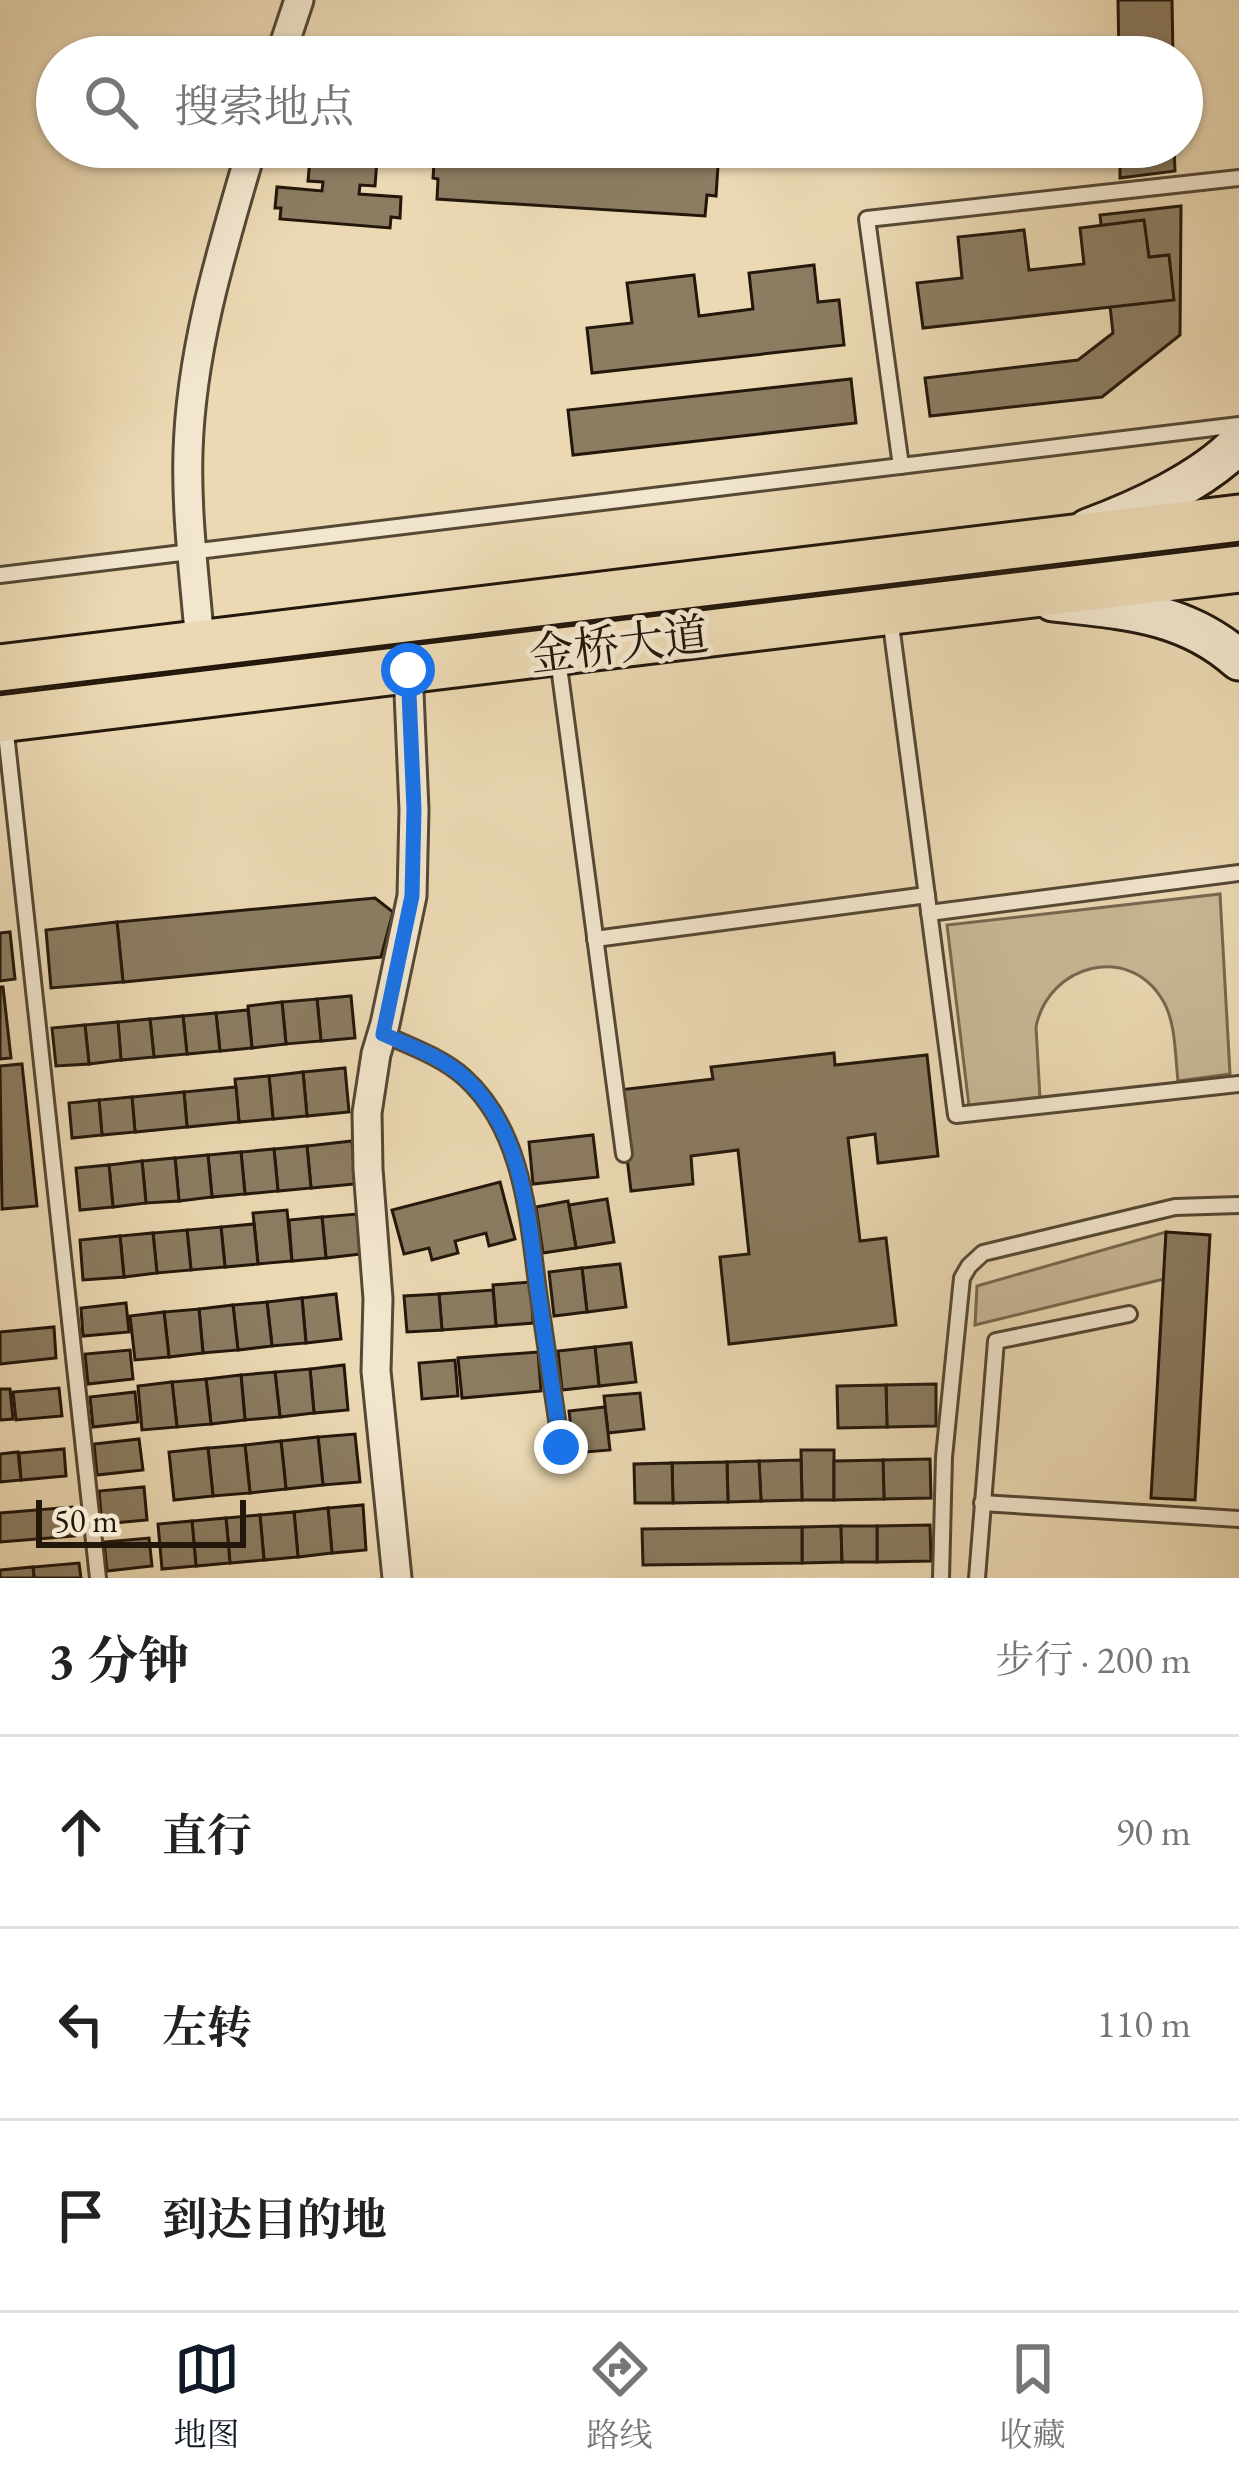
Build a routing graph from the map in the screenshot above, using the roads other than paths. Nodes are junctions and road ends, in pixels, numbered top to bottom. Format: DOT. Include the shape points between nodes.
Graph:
graph roads {
  1 [pos="299,0"];
  2 [pos="287,36"];
  3 [pos="246,168"];
  4 [pos="1239,178"];
  5 [pos="1239,425"];
  6 [pos="1239,443"];
  7 [pos="901,466"];
  8 [pos="1239,518"];
  9 [pos="1056,540"];
  10 [pos="192,552"];
  11 [pos="1239,568"];
  12 [pos="0,575"];
  13 [pos="1012,596"];
  14 [pos="889,611"];
  15 [pos="200,644"];
  16 [pos="556,651"];
  17 [pos="1239,660"];
  18 [pos="0,668"];
  19 [pos="408,670"];
  20 [pos="2,719"];
  21 [pos="1239,873"];
  22 [pos="927,896"];
  23 [pos="929,914"];
  24 [pos="595,939"];
  25 [pos="383,1034"];
  26 [pos="1239,1084"];
  27 [pos="624,1154"];
  28 [pos="1239,1205"];
  29 [pos="1129,1314"];
  30 [pos="561,1447"];
  31 [pos="982,1503"];
  32 [pos="1239,1520"];
  33 [pos="98,1578"];
  34 [pos="397,1578"];
  35 [pos="941,1578"];
  36 [pos="976,1578"];
  1 -- 2 [label="street"];
  3 -- 10 [label="street" via="195,373"];
  4 -- 7 [label="lane" via="867,219"];
  5 -- 7 [label="lane"];
  6 -- 9 [label="main road" via="1168,492"];
  7 -- 10 [label="lane"];
  8 -- 9 [label="highway, 金桥大道"];
  9 -- 15 [label="highway, 金桥大道"];
  10 -- 12 [label="lane"];
  10 -- 15 [label="street"];
  11 -- 13 [label="highway, 金桥大道"];
  13 -- 14 [label="highway, 金桥大道"];
  13 -- 17 [label="main road" via="1162,616"];
  14 -- 16 [label="highway, 金桥大道"];
  14 -- 22 [label="lane"];
  15 -- 18 [label="highway, 金桥大道"];
  16 -- 19 [label="highway, 金桥大道"];
  16 -- 24 [label="lane"];
  19 -- 20 [label="highway, 金桥大道"];
  19 -- 25 [label="street" via="412,896"];
  20 -- 33 [label="lane"];
  21 -- 23 [label="lane"];
  22 -- 23 [label="lane"];
  22 -- 24 [label="lane"];
  23 -- 26 [label="lane" via="956,1115"];
  24 -- 27 [label="lane"];
  25 -- 30 [label="lane" via="463,1076 511,1148"];
  25 -- 34 [label="street" via="369,1099 368,1169 376,1371"];
  28 -- 35 [label="lane" via="1175,1207 983,1253 969,1266 944,1457"];
  29 -- 31 [label="lane" via="996,1341"];
  31 -- 32 [label="lane"];
  31 -- 36 [label="lane"];
}
